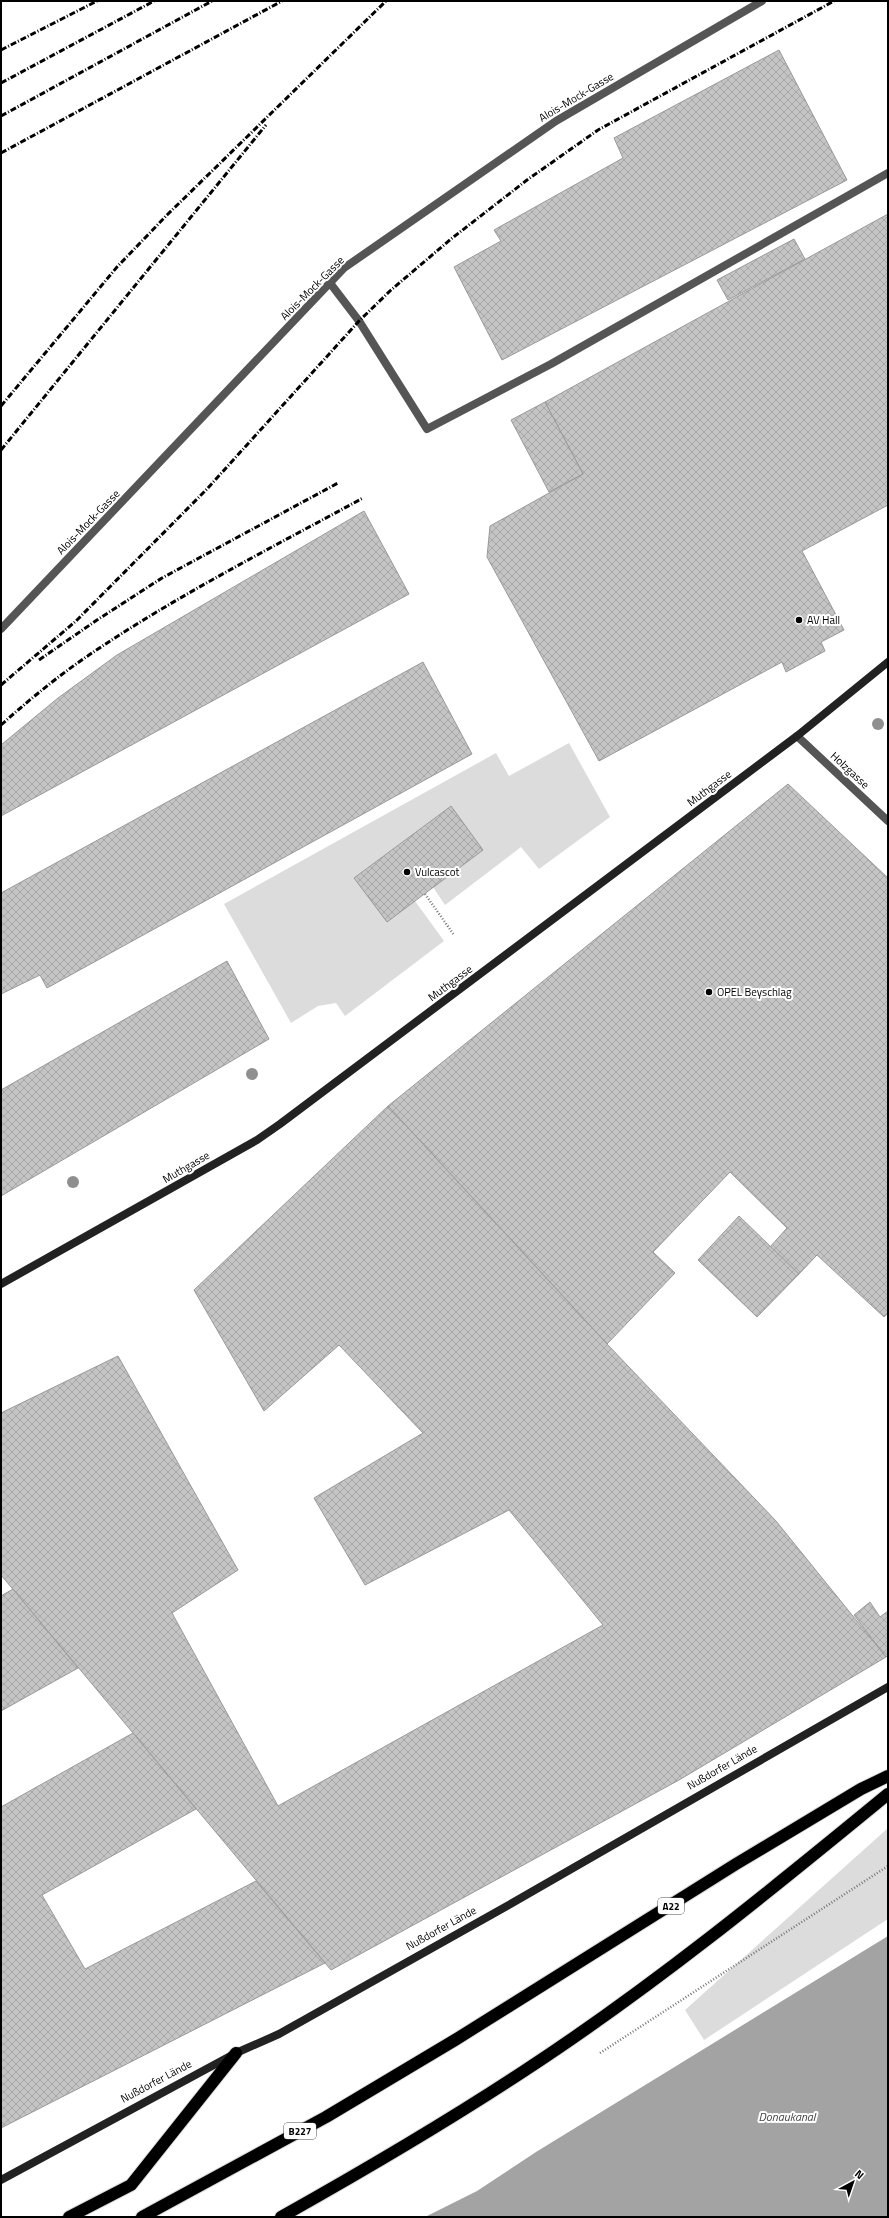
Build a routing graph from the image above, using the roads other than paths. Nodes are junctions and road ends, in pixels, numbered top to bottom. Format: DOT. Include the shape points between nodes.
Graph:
graph roads {
  1 [pos="762,1"];
  2 [pos="888,173"];
  3 [pos="330,283"];
  4 [pos="1,629"];
  5 [pos="888,662"];
  6 [pos="797,736"];
  7 [pos="888,821"];
  8 [pos="1,1284"];
  9 [pos="888,1687"];
  10 [pos="888,1776"];
  11 [pos="888,1794"];
  12 [pos="455,2040"];
  13 [pos="236,2053"];
  14 [pos="1,2180"];
  15 [pos="69,2217"];
  16 [pos="142,2217"];
  17 [pos="281,2217"];
  1 -- 3 [label="street, Alois-Mock-Gasse" via="556,121 344,268"];
  2 -- 3 [label="street" via="551,364 426,429 359,321"];
  3 -- 4 [label="street, Alois-Mock-Gasse"];
  5 -- 6 [label="street, Muthgasse"];
  6 -- 7 [label="street, Holzgasse"];
  6 -- 8 [label="street, Muthgasse" via="275,1128"];
  9 -- 13 [label="street, Nußdorfer Lände" via="279,2034"];
  10 -- 12 [label="highway, A22" via="861,1789 743,1860"];
  11 -- 17 [label="highway" via="744,1911 624,2001 542,2058 351,2178"];
  12 -- 16 [label="highway, B227" via="326,2117"];
  13 -- 14 [label="street, Nußdorfer Lände"];
  13 -- 15 [label="highway" via="131,2185"];
}
